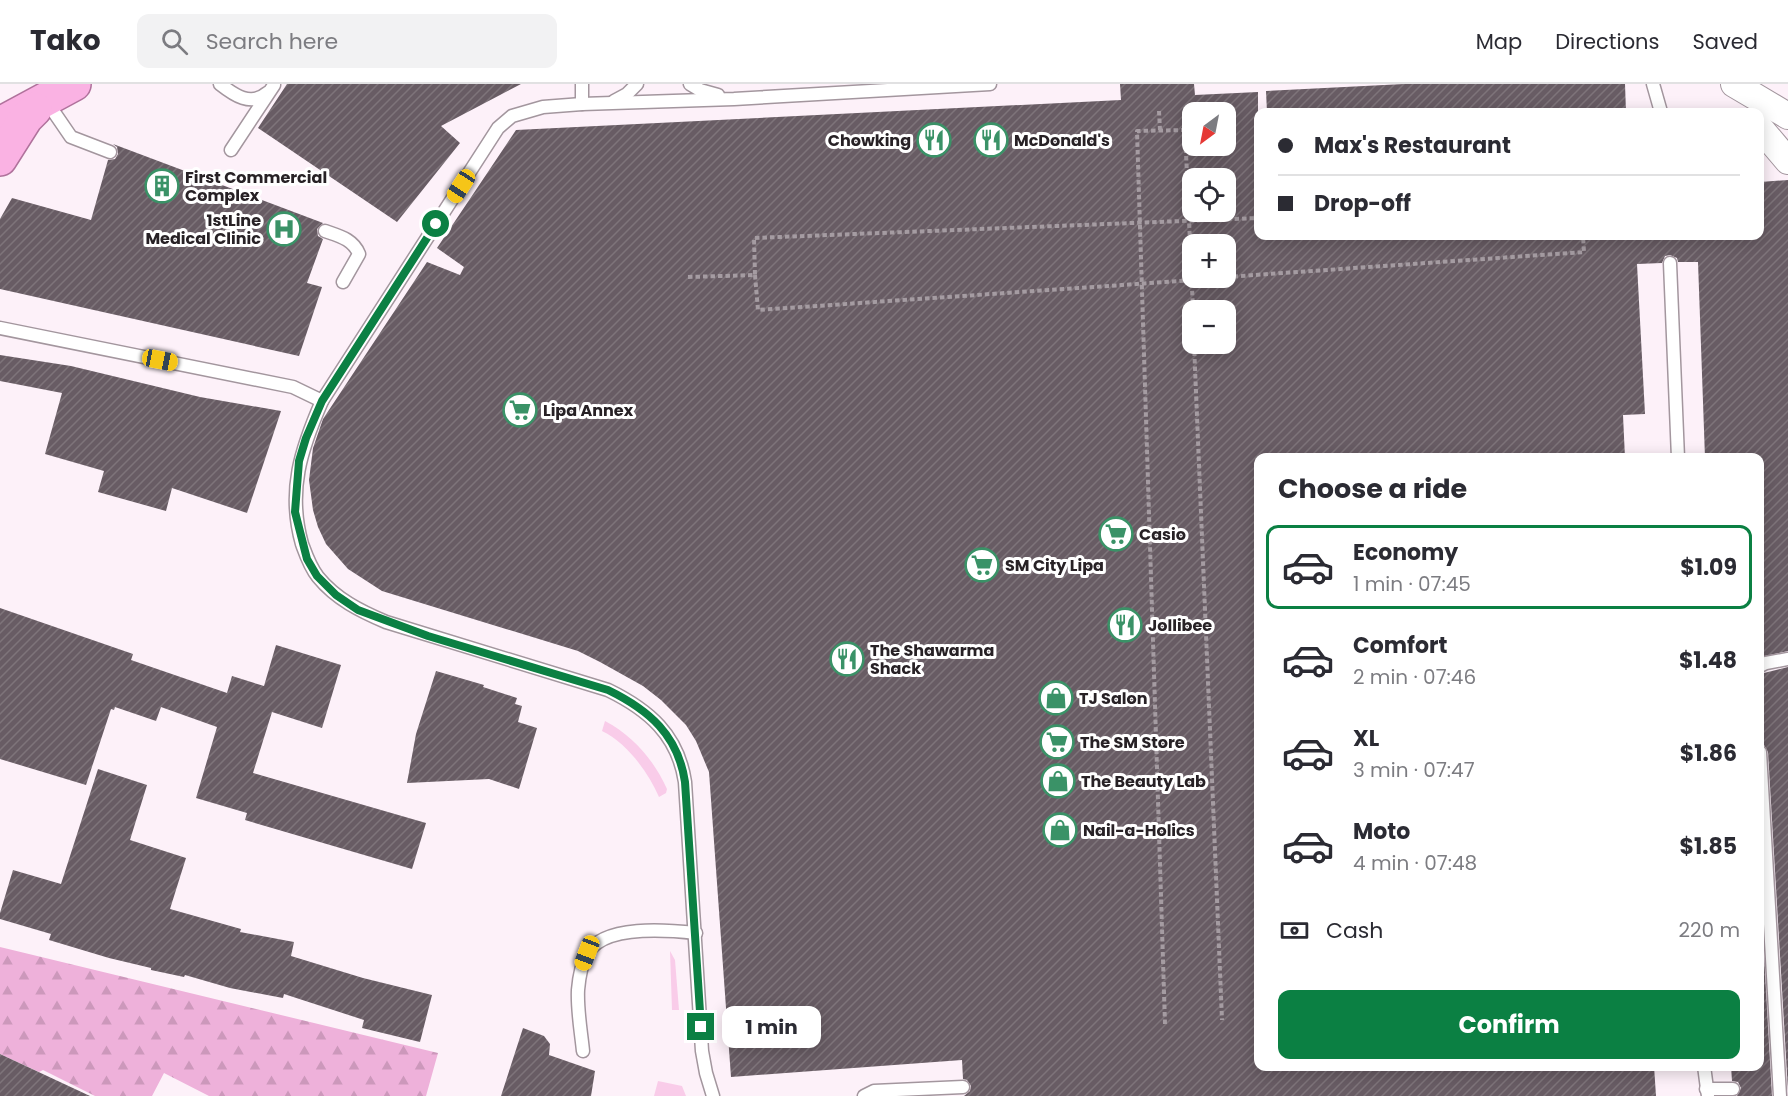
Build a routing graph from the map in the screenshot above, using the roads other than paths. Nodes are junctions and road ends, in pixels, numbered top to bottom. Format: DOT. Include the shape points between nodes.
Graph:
graph roads {
  1 [pos="74,84"];
  2 [pos="220,84"];
  3 [pos="582,84"];
  4 [pos="637,84"];
  5 [pos="690,84"];
  6 [pos="990,84"];
  7 [pos="1653,84"];
  8 [pos="1723,84"];
  9 [pos="1734,84"];
  10 [pos="274,85"];
  11 [pos="893,86"];
  12 [pos="734,99"];
  13 [pos="46,101"];
  14 [pos="613,102"];
  15 [pos="582,104"];
  16 [pos="1660,108"];
  17 [pos="1742,108"];
  18 [pos="1788,116"];
  19 [pos="0,124"];
  20 [pos="1764,133"];
  21 [pos="231,150"];
  22 [pos="110,152"];
  23 [pos="0,159"];
  24 [pos="1788,161"];
  25 [pos="325,231"];
  26 [pos="1670,263"];
  27 [pos="343,282"];
  28 [pos="0,328"];
  29 [pos="322,401"];
  30 [pos="1678,453"];
  31 [pos="1788,659"];
  32 [pos="1764,664"];
  33 [pos="1764,821"];
  34 [pos="696,933"];
  35 [pos="583,1051"];
  36 [pos="1705,1071"];
  37 [pos="963,1087"];
  38 [pos="1733,1089"];
  39 [pos="1707,1093"];
  40 [pos="713,1096"];
  41 [pos="864,1096"];
  42 [pos="1780,1096"];
  1 -- 13 [label="highway"];
  2 -- 10 [label="lane" via="239,97 255,100"];
  3 -- 15 [label="lane"];
  4 -- 14 [label="lane"];
  5 -- 12 [label="lane"];
  6 -- 11 [label="lane"];
  7 -- 16 [label="lane"];
  8 -- 17 [label="street"];
  9 -- 18 [label="street"];
  10 -- 21 [label="lane"];
  11 -- 12 [label="lane"];
  12 -- 14 [label="lane"];
  13 -- 19 [label="highway"];
  13 -- 22 [label="lane" via="71,137"];
  13 -- 23 [label="highway" via="26,118"];
  14 -- 15 [label="lane"];
  15 -- 29 [label="lane" via="543,107 512,116 498,128"];
  20 -- 24 [label="street"];
  25 -- 27 [label="lane" via="356,246 358,254"];
  26 -- 30 [label="lane"];
  28 -- 29 [label="lane" via="293,387"];
  29 -- 34 [label="lane" via="299,461 295,512 307,559 317,576 358,610 608,690 645,712 661,727 682,762"];
  31 -- 32 [label="lane"];
  33 -- 42 [label="lane"];
  34 -- 35 [label="lane" via="643,930 609,937 587,953 578,992"];
  34 -- 40 [label="lane" via="702,1051"];
  36 -- 39 [label="lane"];
  37 -- 41 [label="lane" via="874,1091"];
  38 -- 39 [label="lane"];
}
